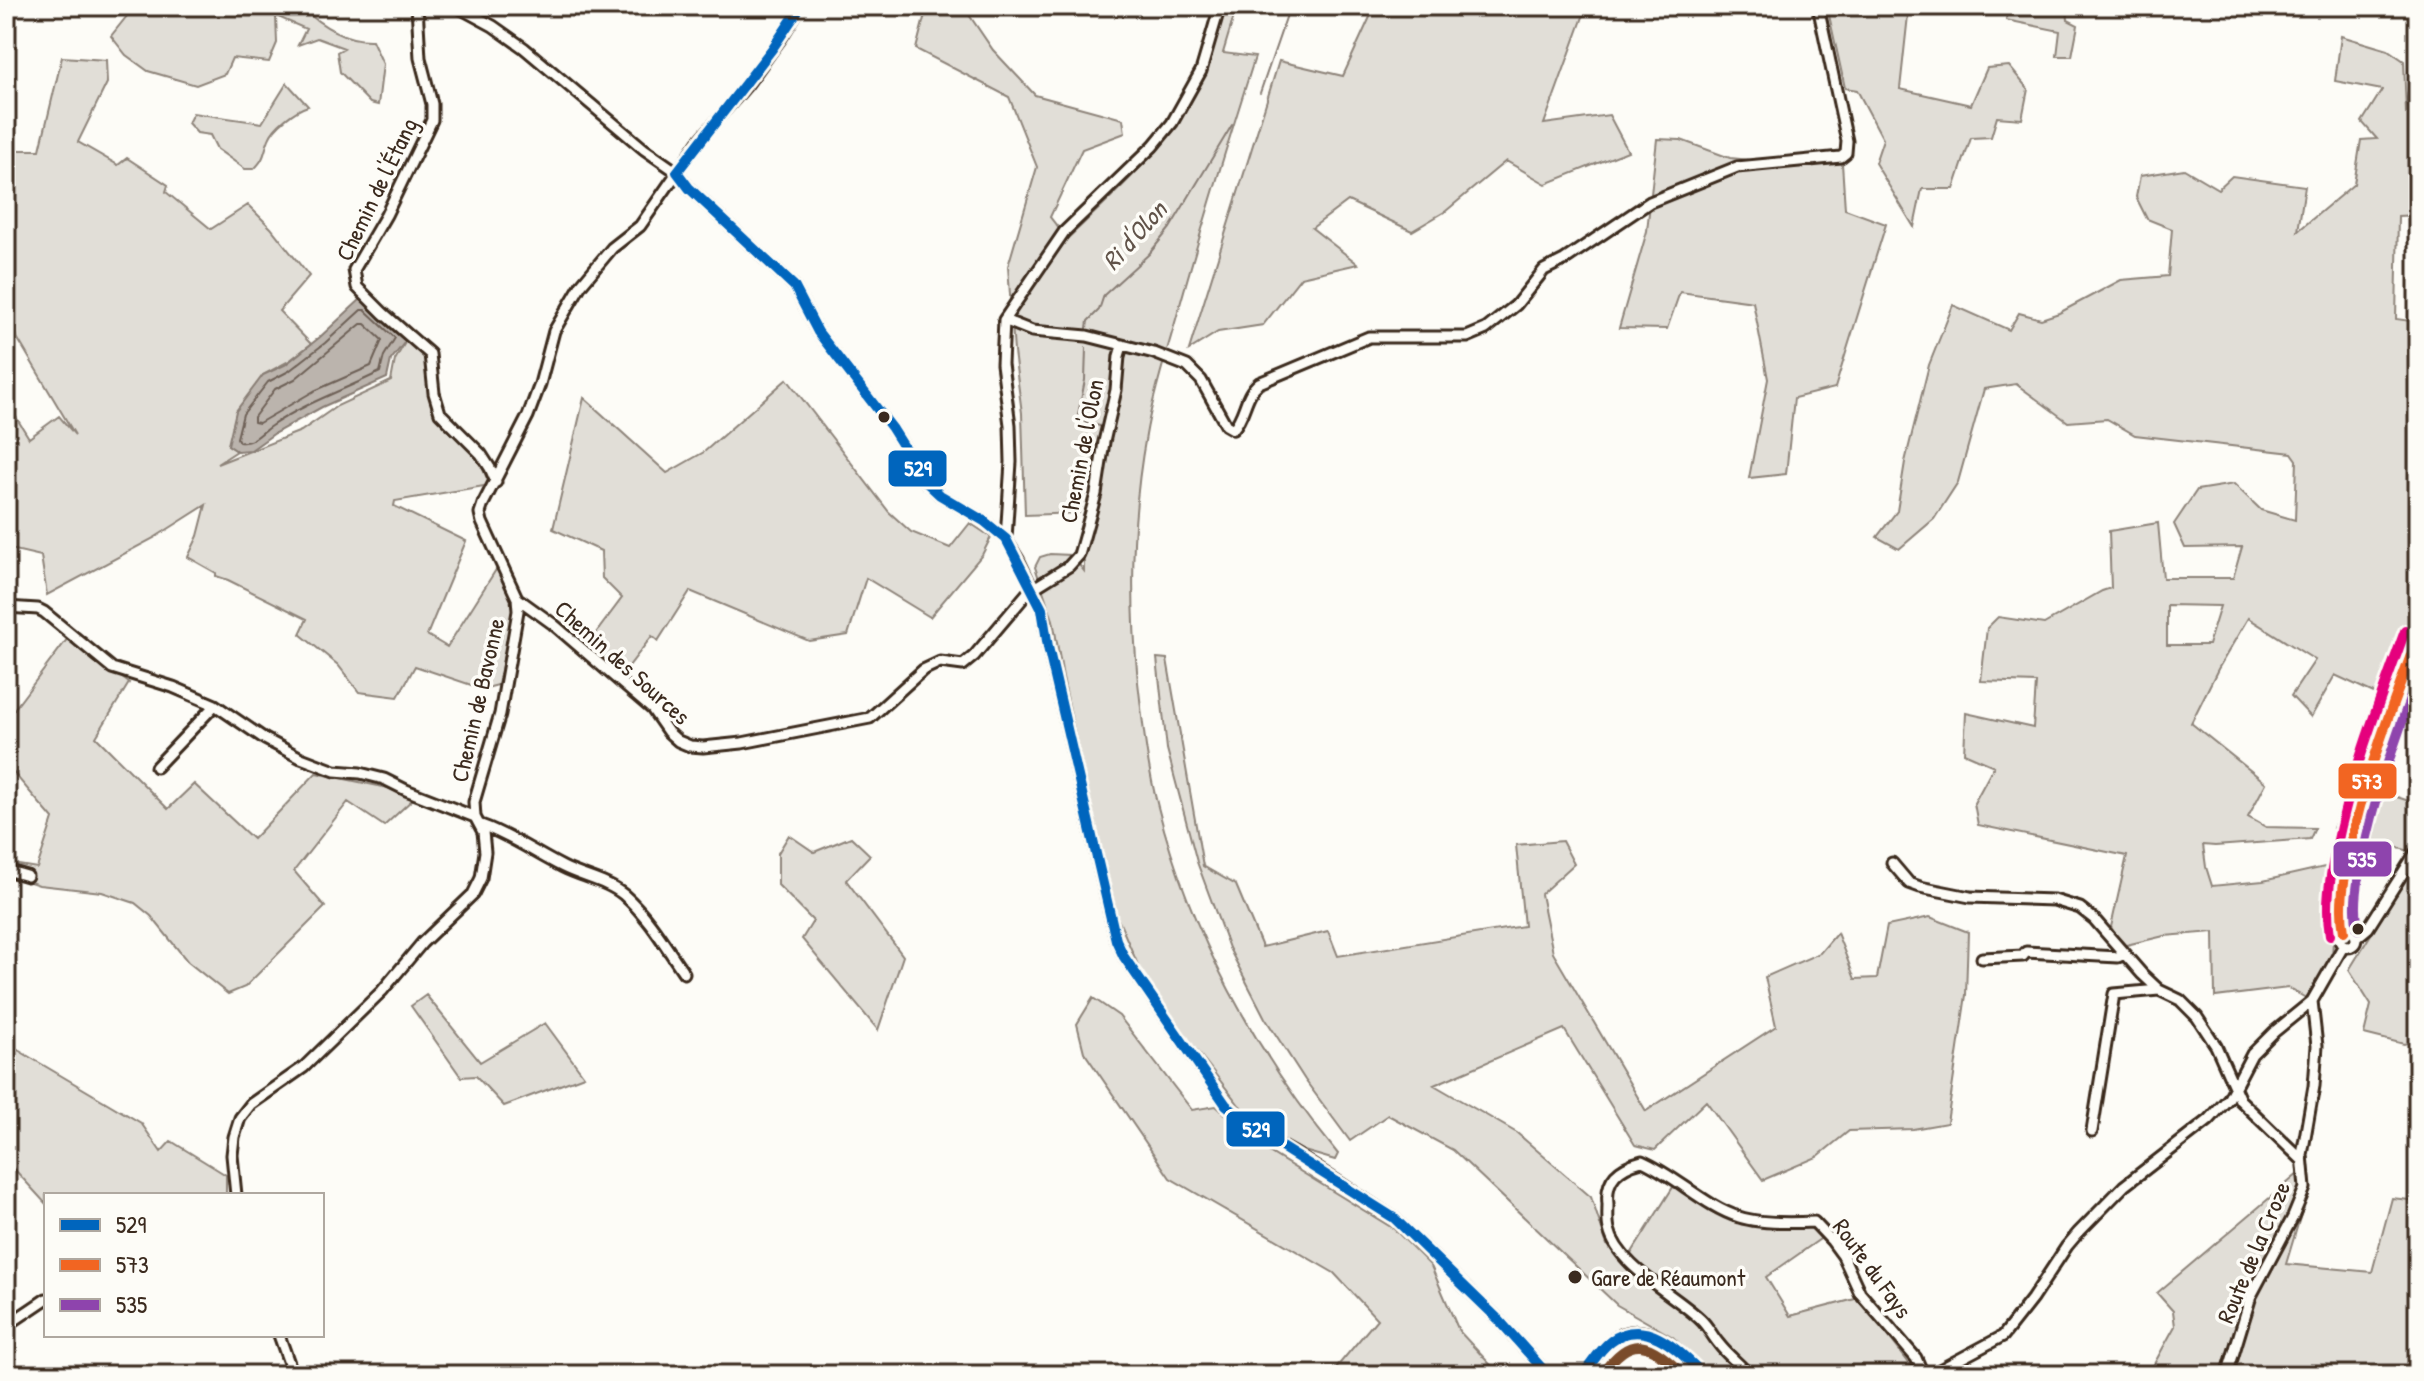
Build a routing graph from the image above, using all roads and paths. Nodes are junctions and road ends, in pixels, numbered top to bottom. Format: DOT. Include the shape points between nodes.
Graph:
graph roads {
  1 [pos="417,6"];
  2 [pos="456,6"];
  3 [pos="801,6"];
  4 [pos="1220,6"];
  5 [pos="1818,6"];
  6 [pos="677,172"];
  7 [pos="1004,320"];
  8 [pos="1122,346"];
  9 [pos="496,482"];
  10 [pos="1006,539"];
  11 [pos="1033,589"];
  12 [pos="517,598"];
  13 [pos="6,607"];
  14 [pos="2418,636"];
  15 [pos="215,705"];
  16 [pos="156,767"];
  17 [pos="478,821"];
  18 [pos="2418,849"];
  19 [pos="1892,863"];
  20 [pos="6,870"];
  21 [pos="27,876"];
  22 [pos="2344,932"];
  23 [pos="2356,938"];
  24 [pos="2344,945"];
  25 [pos="2124,954"];
  26 [pos="1982,958"];
  27 [pos="684,973"];
  28 [pos="2159,990"];
  29 [pos="2312,1001"];
  30 [pos="2234,1087"];
  31 [pos="2092,1131"];
  32 [pos="2302,1160"];
  33 [pos="236,1193"];
  34 [pos="44,1300"];
  35 [pos="6,1326"];
  36 [pos="280,1337"];
  37 [pos="290,1375"];
  38 [pos="1548,1375"];
  39 [pos="1582,1375"];
  40 [pos="1704,1375"];
  41 [pos="1749,1375"];
  42 [pos="1929,1375"];
  43 [pos="2227,1375"];
  1 -- 9 [label="street, Chemin de l'Étang" via="432,120 354,270 357,287 430,354 440,413 481,454"];
  2 -- 6 [label="street" via="524,48"];
  3 -- 6 [label="street, Chemin de Bavonne"];
  4 -- 7 [label="street" via="1201,71 1172,123 1064,232"];
  5 -- 8 [label="street" via="1847,141 1841,157 1737,167 1650,202 1544,270 1516,305 1486,329 1461,338 1369,337 1259,383 1233,429 1193,371 1154,353"];
  6 -- 9 [label="street, Chemin de Bavonne" via="640,226 612,248 569,305 554,331 528,416"];
  6 -- 10 [label="street" via="794,286 818,332 926,482"];
  7 -- 8 [label="street" via="1032,331 1087,336"];
  7 -- 10 [label="street" via="1002,364 1011,450"];
  8 -- 11 [label="street, Chemin de l'Olon" via="1096,494 1079,555"];
  9 -- 12 [label="street, Chemin de Bavonne" via="480,513"];
  10 -- 11 [label="street"];
  11 -- 12 [label="street, Chemin des Sources" via="963,665 940,662 923,670 870,718 703,747 678,741 652,709"];
  11 -- 38 [label="street" via="1124,957 1226,1105 1264,1136 1394,1218"];
  12 -- 17 [label="street, Chemin de Bavonne" via="503,698 474,802"];
  13 -- 15 [label="street" via="38,609 112,668"];
  14 -- 22 [label="street" via="2355,825 2341,916"];
  15 -- 16 [label="street"];
  15 -- 17 [label="street" via="301,758 335,771 384,779"];
  17 -- 27 [label="street" via="621,893"];
  17 -- 33 [label="street, Chemin de Bavonne" via="484,867 473,894 325,1046 240,1118 232,1155"];
  18 -- 23 [label="street" via="2368,928"];
  19 -- 25 [label="street" via="1909,883 1920,887 1970,897 2054,900 2080,908"];
  20 -- 21 [label="street"];
  22 -- 23 [label="street"];
  22 -- 24 [label="street"];
  23 -- 24 [label="street" via="2353,945"];
  24 -- 29 [label="street"];
  25 -- 26 [label="street" via="2026,952"];
  25 -- 28 [label="street"];
  28 -- 30 [label="street" via="2180,1000 2197,1017"];
  28 -- 31 [label="street" via="2114,994"];
  29 -- 30 [label="street, Route du Fays" via="2252,1054"];
  29 -- 32 [label="street, Route de la Croze" via="2316,1062"];
  30 -- 32 [label="street" via="2240,1100"];
  30 -- 42 [label="street, Route du Fays" via="2209,1120 2124,1186 2078,1233 2003,1336"];
  32 -- 43 [label="street, Route de la Croze" via="2302,1198 2251,1296"];
  34 -- 35 [label="street"];
  36 -- 37 [label="street"];
  39 -- 40 [label="street" via="1605,1347 1628,1331 1655,1336"];
  41 -- 42 [label="street, Route du Fays" via="1705,1323 1624,1258 1609,1231 1607,1192 1627,1165 1642,1161 1740,1218 1814,1222 1843,1256 1860,1293"];
}
